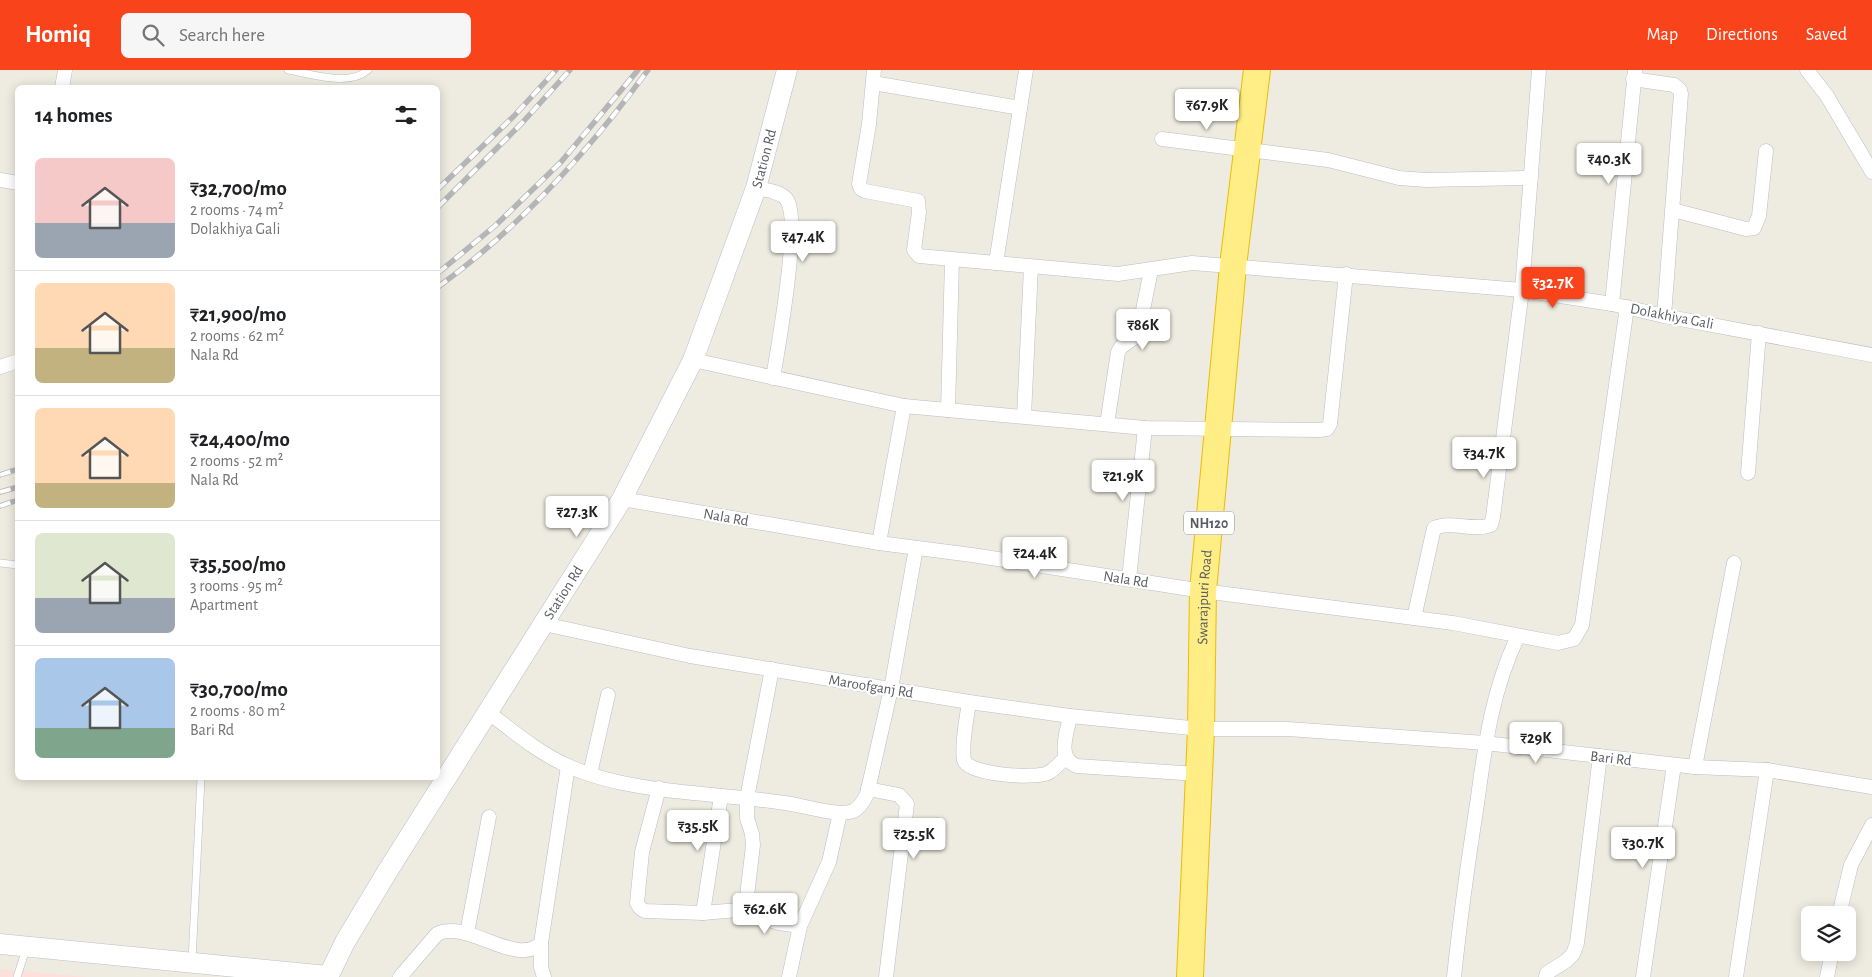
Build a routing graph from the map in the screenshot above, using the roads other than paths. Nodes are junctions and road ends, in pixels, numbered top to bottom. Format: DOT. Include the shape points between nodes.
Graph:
graph roads {
  1 [pos="65,70"];
  2 [pos="288,70"];
  3 [pos="368,70"];
  4 [pos="787,70"];
  5 [pos="1026,70"];
  6 [pos="1257,70"];
  7 [pos="1539,70"];
  8 [pos="1807,70"];
  9 [pos="1634,75"];
  10 [pos="873,76"];
  11 [pos="62,85"];
  12 [pos="1020,108"];
  13 [pos="1162,139"];
  14 [pos="1247,150"];
  15 [pos="1766,151"];
  16 [pos="1872,172"];
  17 [pos="1531,178"];
  18 [pos="0,180"];
  19 [pos="15,182"];
  20 [pos="756,188"];
  21 [pos="1673,210"];
  22 [pos="952,260"];
  23 [pos="996,263"];
  24 [pos="1233,266"];
  25 [pos="1031,267"];
  26 [pos="1151,270"];
  27 [pos="1346,274"];
  28 [pos="1522,290"];
  29 [pos="1612,304"];
  30 [pos="1627,307"];
  31 [pos="1664,316"];
  32 [pos="1760,333"];
  33 [pos="1872,354"];
  34 [pos="692,360"];
  35 [pos="15,361"];
  36 [pos="0,367"];
  37 [pos="773,378"];
  38 [pos="904,406"];
  39 [pos="948,410"];
  40 [pos="1024,416"];
  41 [pos="1107,424"];
  42 [pos="1145,428"];
  43 [pos="1218,430"];
  44 [pos="1748,473"];
  45 [pos="622,499"];
  46 [pos="879,544"];
  47 [pos="916,548"];
  48 [pos="0,563"];
  49 [pos="1734,563"];
  50 [pos="15,565"];
  51 [pos="1129,579"];
  52 [pos="1203,591"];
  53 [pos="1414,618"];
  54 [pos="544,624"];
  55 [pos="1518,636"];
  56 [pos="772,669"];
  57 [pos="891,689"];
  58 [pos="608,696"];
  59 [pos="969,702"];
  60 [pos="489,713"];
  61 [pos="1070,716"];
  62 [pos="1200,729"];
  63 [pos="1485,743"];
  64 [pos="1600,756"];
  65 [pos="1065,758"];
  66 [pos="1674,765"];
  67 [pos="568,766"];
  68 [pos="1694,768"];
  69 [pos="1767,770"];
  70 [pos="590,774"];
  71 [pos="1198,774"];
  72 [pos="201,780"];
  73 [pos="1872,786"];
  74 [pos="659,788"];
  75 [pos="868,790"];
  76 [pos="720,796"];
  77 [pos="748,798"];
  78 [pos="840,813"];
  79 [pos="489,817"];
  80 [pos="1872,825"];
  81 [pos="1840,906"];
  82 [pos="738,910"];
  83 [pos="703,913"];
  84 [pos="800,926"];
  85 [pos="467,933"];
  86 [pos="541,943"];
  87 [pos="0,944"];
  88 [pos="27,947"];
  89 [pos="1830,961"];
  90 [pos="192,964"];
  91 [pos="17,977"];
  92 [pos="328,977"];
  93 [pos="400,977"];
  94 [pos="544,977"];
  95 [pos="789,977"];
  96 [pos="886,977"];
  97 [pos="1190,977"];
  98 [pos="1454,977"];
  99 [pos="1546,977"];
  100 [pos="1643,977"];
  101 [pos="1736,977"];
  102 [pos="1827,977"];
  1 -- 11 [label="street"];
  2 -- 3 [label="lane" via="348,79"];
  4 -- 20 [label="street, Station Rd"];
  5 -- 12 [label="street"];
  6 -- 14 [label="highway, Swarajpuri Road / NH120"];
  7 -- 17 [label="street"];
  8 -- 16 [label="street" via="1827,96"];
  9 -- 21 [label="street" via="1674,85 1680,90"];
  9 -- 29 [label="street"];
  10 -- 12 [label="street"];
  10 -- 22 [label="street, Dolakhiya Gali" via="861,189 918,201 916,254"];
  12 -- 23 [label="street"];
  13 -- 14 [label="street"];
  14 -- 17 [label="street" via="1328,160 1399,178"];
  14 -- 24 [label="highway, Swarajpuri Road / NH120"];
  15 -- 21 [label="street" via="1759,216 1754,228 1746,229"];
  17 -- 28 [label="street"];
  18 -- 19 [label="street"];
  20 -- 34 [label="street, Station Rd"];
  20 -- 37 [label="street" via="778,193 786,199 791,210 788,272"];
  21 -- 31 [label="street"];
  22 -- 23 [label="street, Dolakhiya Gali"];
  22 -- 39 [label="street"];
  23 -- 25 [label="street, Dolakhiya Gali"];
  24 -- 26 [label="street, Dolakhiya Gali" via="1192,263"];
  24 -- 27 [label="street, Dolakhiya Gali"];
  24 -- 43 [label="highway, Swarajpuri Road / NH120"];
  25 -- 26 [label="street, Dolakhiya Gali" via="1118,274"];
  25 -- 40 [label="street"];
  26 -- 41 [label="street" via="1138,335 1118,352"];
  27 -- 28 [label="street, Dolakhiya Gali"];
  27 -- 43 [label="street" via="1331,416 1327,428"];
  28 -- 29 [label="street, Dolakhiya Gali"];
  28 -- 53 [label="street" via="1494,517 1484,528 1442,525 1434,528"];
  29 -- 30 [label="street, Dolakhiya Gali"];
  30 -- 31 [label="street, Dolakhiya Gali"];
  30 -- 55 [label="street, Nala Rd" via="1582,625 1574,639 1558,643"];
  31 -- 32 [label="street, Dolakhiya Gali"];
  32 -- 33 [label="street, Dolakhiya Gali"];
  32 -- 44 [label="street"];
  34 -- 37 [label="street"];
  34 -- 45 [label="street, Station Rd"];
  35 -- 36 [label="street"];
  37 -- 38 [label="street"];
  38 -- 39 [label="street"];
  38 -- 46 [label="street"];
  39 -- 40 [label="street"];
  40 -- 41 [label="street"];
  41 -- 42 [label="street"];
  42 -- 43 [label="street"];
  42 -- 51 [label="street"];
  43 -- 52 [label="highway, Swarajpuri Road / NH120"];
  45 -- 46 [label="street, Nala Rd"];
  45 -- 54 [label="street, Station Rd"];
  46 -- 47 [label="street, Nala Rd"];
  47 -- 51 [label="street, Nala Rd"];
  47 -- 57 [label="street"];
  48 -- 50 [label="lane"];
  49 -- 68 [label="street"];
  51 -- 52 [label="street, Nala Rd"];
  52 -- 53 [label="street, Nala Rd"];
  52 -- 62 [label="highway, Swarajpuri Road / NH120"];
  53 -- 55 [label="street, Nala Rd"];
  54 -- 56 [label="street, Maroofganj Rd" via="690,656"];
  54 -- 60 [label="street, Station Rd"];
  55 -- 63 [label="street" via="1495,692"];
  56 -- 57 [label="street, Maroofganj Rd"];
  56 -- 77 [label="street"];
  57 -- 59 [label="street, Maroofganj Rd"];
  57 -- 75 [label="street"];
  58 -- 70 [label="street"];
  59 -- 61 [label="street, Maroofganj Rd"];
  59 -- 65 [label="street" via="964,748 967,766 1024,777 1047,773"];
  60 -- 67 [label="street" via="542,753"];
  60 -- 92 [label="street, Station Rd" via="387,872"];
  61 -- 62 [label="street, Maroofganj Rd"];
  61 -- 65 [label="street"];
  62 -- 63 [label="street, Bari Rd" via="1288,729"];
  62 -- 71 [label="highway, Swarajpuri Road / NH120"];
  63 -- 64 [label="street, Bari Rd"];
  63 -- 98 [label="street"];
  64 -- 66 [label="street, Bari Rd"];
  64 -- 99 [label="street" via="1577,943 1573,954"];
  65 -- 71 [label="street" via="1078,766"];
  66 -- 68 [label="street, Bari Rd"];
  66 -- 100 [label="street"];
  67 -- 70 [label="street"];
  67 -- 86 [label="street"];
  68 -- 69 [label="street, Bari Rd"];
  69 -- 73 [label="street, Bari Rd"];
  69 -- 101 [label="street"];
  70 -- 74 [label="street"];
  71 -- 97 [label="highway, Swarajpuri Road / NH120"];
  72 -- 90 [label="lane"];
  74 -- 76 [label="street"];
  74 -- 83 [label="street" via="642,852 637,903 645,911"];
  75 -- 78 [label="street" via="853,811"];
  75 -- 96 [label="street" via="900,795 907,804"];
  76 -- 77 [label="street"];
  76 -- 83 [label="street"];
  77 -- 78 [label="street"];
  77 -- 82 [label="street" via="747,818 753,845 747,896"];
  78 -- 84 [label="street" via="829,862"];
  79 -- 85 [label="street"];
  80 -- 81 [label="street" via="1851,865"];
  82 -- 83 [label="street"];
  82 -- 84 [label="street"];
  84 -- 95 [label="street"];
  85 -- 86 [label="street" via="526,951"];
  85 -- 93 [label="street" via="451,931 437,934"];
  86 -- 94 [label="street"];
  87 -- 88 [label="street"];
  88 -- 90 [label="street"];
  88 -- 91 [label="lane"];
  89 -- 102 [label="street"];
  90 -- 92 [label="street"];
}
